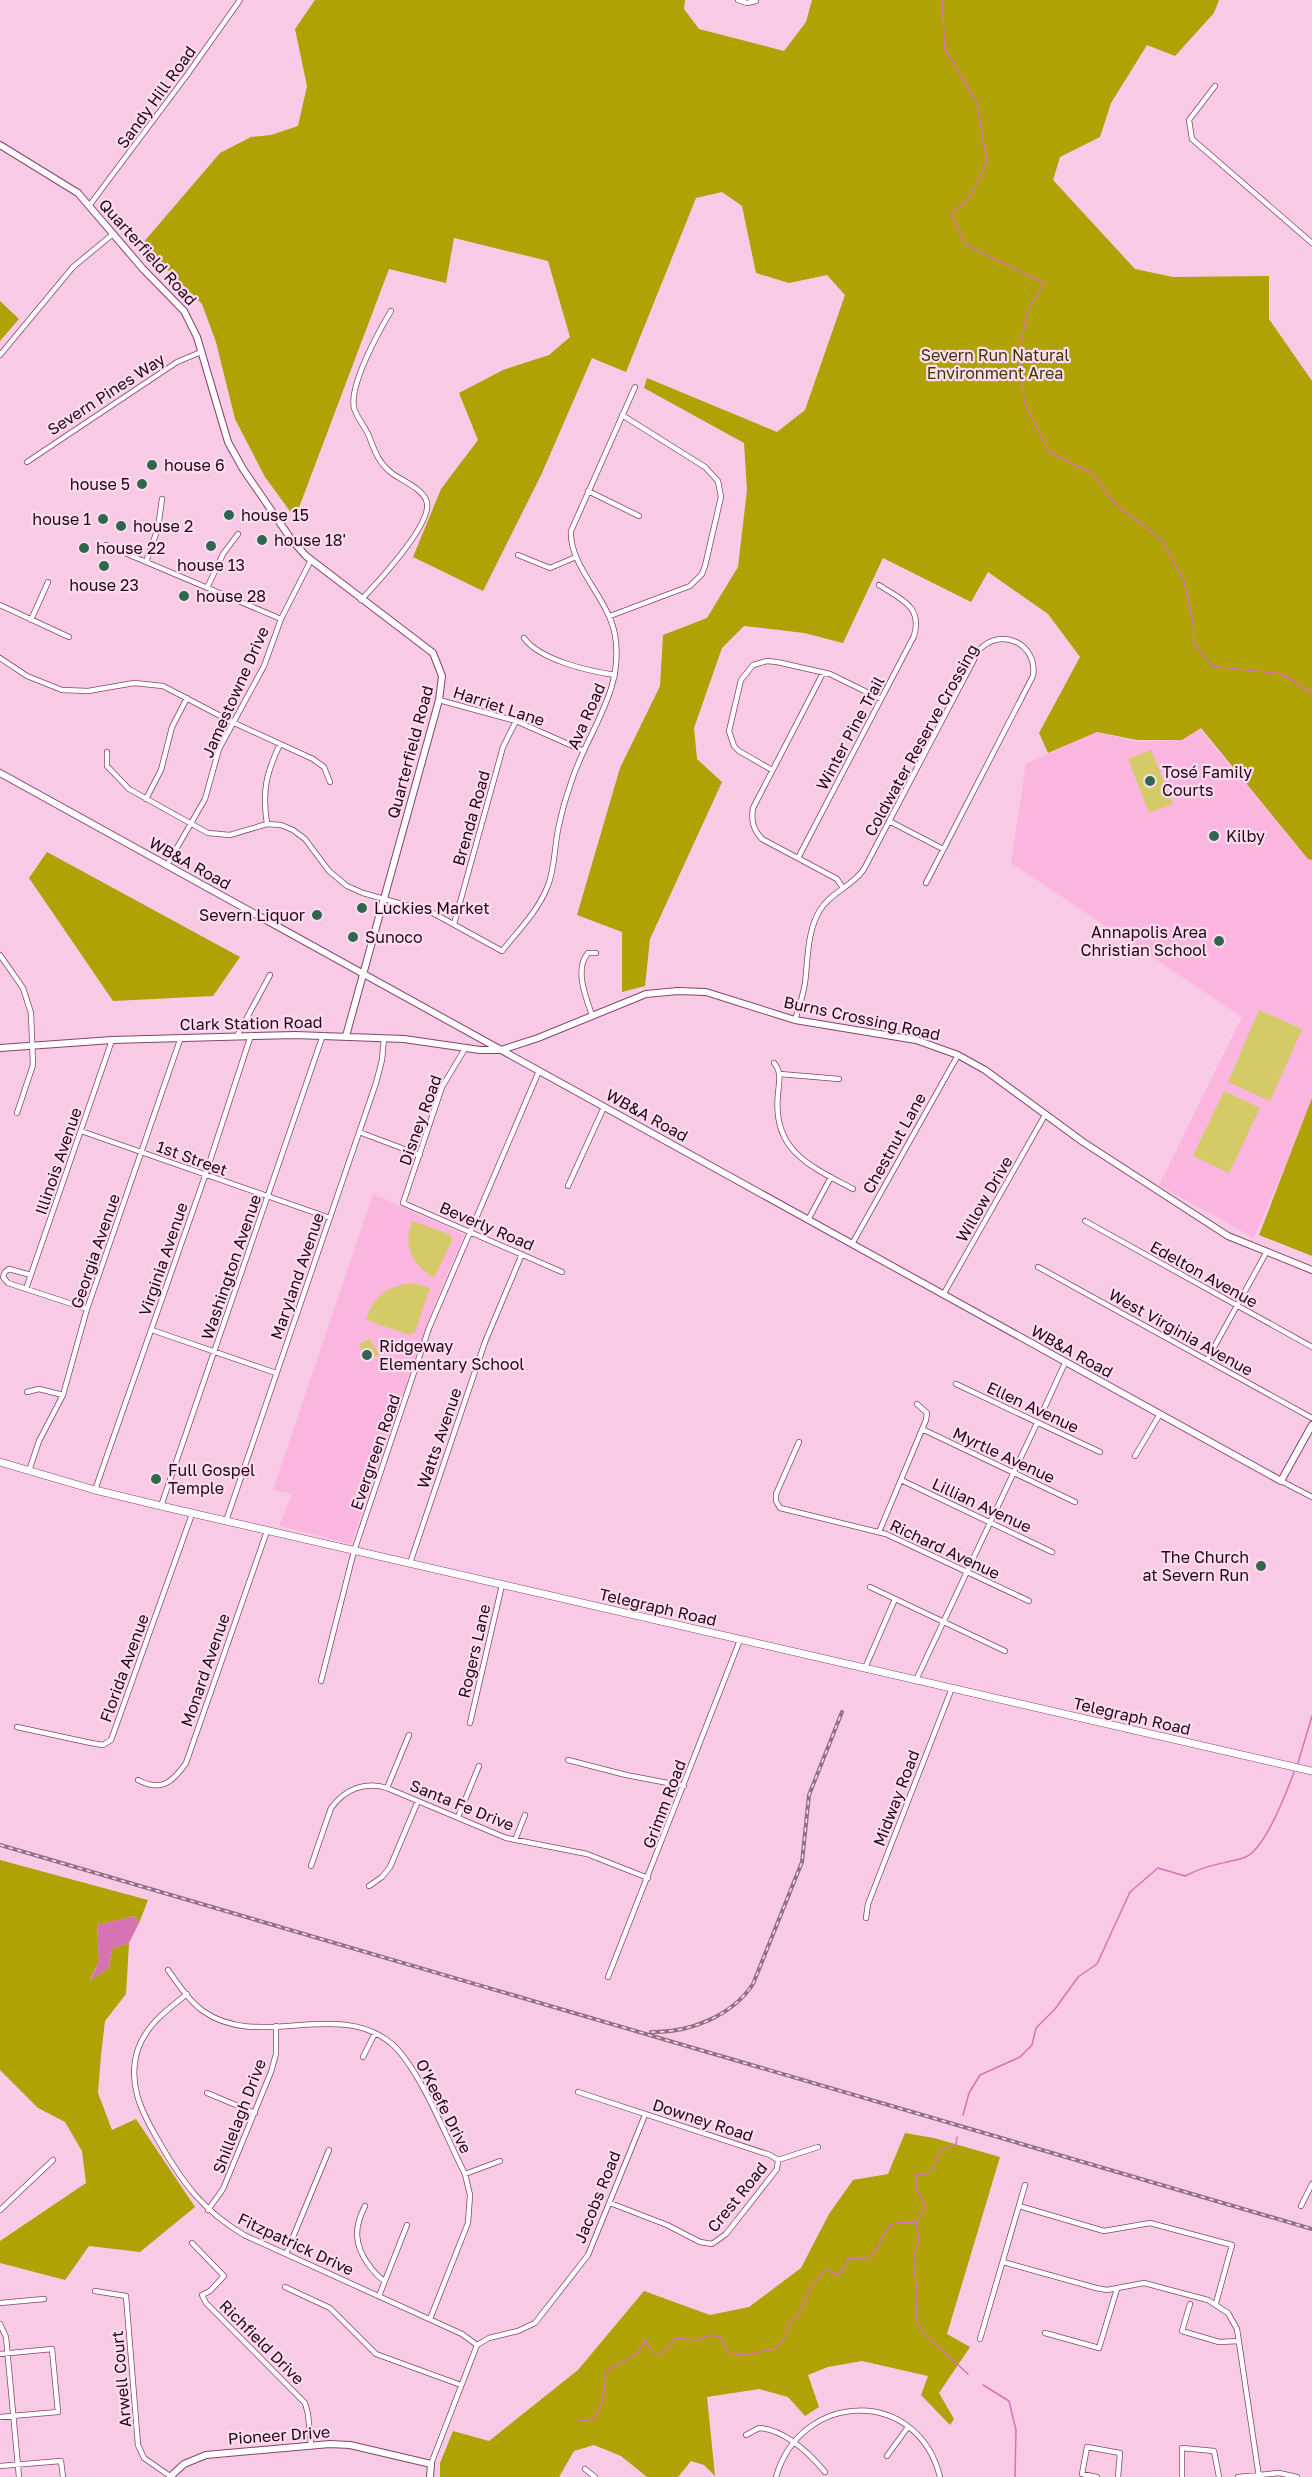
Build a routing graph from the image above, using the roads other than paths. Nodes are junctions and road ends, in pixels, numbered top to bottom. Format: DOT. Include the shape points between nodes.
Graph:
graph roads {
  1 [pos="240,0"];
  2 [pos="738,0"];
  3 [pos="756,1"];
  4 [pos="1215,86"];
  5 [pos="0,144"];
  6 [pos="89,206"];
  7 [pos="113,234"];
  8 [pos="1312,243"];
  9 [pos="391,311"];
  10 [pos="201,352"];
  11 [pos="0,355"];
  12 [pos="635,387"];
  13 [pos="622,415"];
  14 [pos="27,462"];
  15 [pos="588,491"];
  16 [pos="162,499"];
  17 [pos="639,516"];
  18 [pos="237,534"];
  19 [pos="106,545"];
  20 [pos="518,555"];
  21 [pos="576,557"];
  22 [pos="311,560"];
  23 [pos="146,562"];
  24 [pos="48,582"];
  25 [pos="879,585"];
  26 [pos="207,588"];
  27 [pos="361,600"];
  28 [pos="0,605"];
  29 [pos="609,616"];
  30 [pos="281,619"];
  31 [pos="31,620"];
  32 [pos="69,637"];
  33 [pos="524,638"];
  34 [pos="0,658"];
  35 [pos="823,673"];
  36 [pos="615,675"];
  37 [pos="187,698"];
  38 [pos="881,699"];
  39 [pos="439,700"];
  40 [pos="516,721"];
  41 [pos="232,722"];
  42 [pos="280,744"];
  43 [pos="584,751"];
  44 [pos="107,752"];
  45 [pos="772,770"];
  46 [pos="0,773"];
  47 [pos="330,782"];
  48 [pos="146,799"];
  49 [pos="889,821"];
  50 [pos="191,824"];
  51 [pos="267,824"];
  52 [pos="943,849"];
  53 [pos="798,858"];
  54 [pos="167,865"];
  55 [pos="926,883"];
  56 [pos="843,888"];
  57 [pos="384,899"];
  58 [pos="454,924"];
  59 [pos="596,953"];
  60 [pos="0,955"];
  61 [pos="363,974"];
  62 [pos="270,975"];
  63 [pos="592,1015"];
  64 [pos="795,1020"];
  65 [pos="251,1035"];
  66 [pos="323,1035"];
  67 [pos="346,1035"];
  68 [pos="237,1036"];
  69 [pos="181,1037"];
  70 [pos="384,1038"];
  71 [pos="112,1040"];
  72 [pos="33,1046"];
  73 [pos="466,1047"];
  74 [pos="0,1048"];
  75 [pos="501,1050"];
  76 [pos="958,1055"];
  77 [pos="774,1063"];
  78 [pos="539,1071"];
  79 [pos="780,1074"];
  80 [pos="839,1078"];
  81 [pos="604,1107"];
  82 [pos="17,1113"];
  83 [pos="1045,1115"];
  84 [pos="81,1131"];
  85 [pos="359,1132"];
  86 [pos="142,1153"];
  87 [pos="420,1155"];
  88 [pos="205,1176"];
  89 [pos="831,1177"];
  90 [pos="568,1186"];
  91 [pos="853,1189"];
  92 [pos="267,1197"];
  93 [pos="403,1203"];
  94 [pos="330,1218"];
  95 [pos="808,1220"];
  96 [pos="1085,1221"];
  97 [pos="469,1232"];
  98 [pos="852,1244"];
  99 [pos="1266,1253"];
  100 [pos="522,1254"];
  101 [pos="1038,1267"];
  102 [pos="1312,1270"];
  103 [pos="562,1272"];
  104 [pos="31,1275"];
  105 [pos="26,1289"];
  106 [pos="943,1295"];
  107 [pos="1237,1305"];
  108 [pos="87,1309"];
  109 [pos="152,1330"];
  110 [pos="1312,1347"];
  111 [pos="214,1351"];
  112 [pos="1207,1360"];
  113 [pos="1065,1363"];
  114 [pos="276,1373"];
  115 [pos="956,1384"];
  116 [pos="27,1392"];
  117 [pos="63,1395"];
  118 [pos="917,1404"];
  119 [pos="1042,1413"];
  120 [pos="1160,1414"];
  121 [pos="1312,1418"];
  122 [pos="1037,1423"];
  123 [pos="1312,1425"];
  124 [pos="922,1429"];
  125 [pos="799,1442"];
  126 [pos="1100,1452"];
  127 [pos="1135,1456"];
  128 [pos="0,1462"];
  129 [pos="29,1471"];
  130 [pos="1014,1473"];
  131 [pos="901,1480"];
  132 [pos="1281,1481"];
  133 [pos="95,1490"];
  134 [pos="1312,1497"];
  135 [pos="1075,1502"];
  136 [pos="161,1506"];
  137 [pos="192,1514"];
  138 [pos="226,1521"];
  139 [pos="990,1522"];
  140 [pos="267,1531"];
  141 [pos="879,1532"];
  142 [pos="354,1551"];
  143 [pos="1052,1552"];
  144 [pos="410,1563"];
  145 [pos="967,1572"];
  146 [pos="502,1585"];
  147 [pos="870,1587"];
  148 [pos="895,1599"];
  149 [pos="1029,1601"];
  150 [pos="943,1621"];
  151 [pos="740,1640"];
  152 [pos="1005,1651"];
  153 [pos="865,1668"];
  154 [pos="916,1680"];
  155 [pos="321,1682"];
  156 [pos="952,1688"];
  157 [pos="470,1722"];
  158 [pos="17,1727"];
  159 [pos="409,1735"];
  160 [pos="568,1760"];
  161 [pos="479,1766"];
  162 [pos="1312,1771"];
  163 [pos="138,1780"];
  164 [pos="684,1786"];
  165 [pos="387,1788"];
  166 [pos="418,1801"];
  167 [pos="525,1815"];
  168 [pos="458,1817"];
  169 [pos="515,1840"];
  170 [pos="310,1866"];
  171 [pos="648,1878"];
  172 [pos="369,1886"];
  173 [pos="866,1918"];
  174 [pos="168,1970"];
  175 [pos="608,1977"];
  176 [pos="187,1994"];
  177 [pos="276,2026"];
  178 [pos="375,2033"];
  179 [pos="363,2057"];
  180 [pos="578,2092"];
  181 [pos="207,2093"];
  182 [pos="255,2113"];
  183 [pos="645,2115"];
  184 [pos="818,2147"];
  185 [pos="328,2150"];
  186 [pos="53,2160"];
  187 [pos="778,2160"];
  188 [pos="500,2161"];
  189 [pos="465,2174"];
  190 [pos="1312,2184"];
  191 [pos="1025,2185"];
  192 [pos="610,2203"];
  193 [pos="365,2206"];
  194 [pos="1019,2206"];
  195 [pos="1301,2206"];
  196 [pos="0,2210"];
  197 [pos="208,2210"];
  198 [pos="407,2225"];
  199 [pos="192,2243"];
  200 [pos="286,2254"];
  201 [pos="1003,2262"];
  202 [pos="385,2280"];
  203 [pos="285,2287"];
  204 [pos="1117,2289"];
  205 [pos="95,2292"];
  206 [pos="379,2296"];
  207 [pos="44,2299"];
  208 [pos="0,2303"];
  209 [pos="1216,2303"];
  210 [pos="1190,2304"];
  211 [pos="430,2319"];
  212 [pos="0,2324"];
  213 [pos="1045,2333"];
  214 [pos="980,2339"];
  215 [pos="1239,2341"];
  216 [pos="477,2345"];
  217 [pos="8,2353"];
  218 [pos="0,2354"];
  219 [pos="461,2385"];
  220 [pos="14,2415"];
  221 [pos="0,2417"];
  222 [pos="908,2427"];
  223 [pos="746,2436"];
  224 [pos="792,2443"];
  225 [pos="311,2445"];
  226 [pos="887,2456"];
  227 [pos="431,2464"];
  228 [pos="18,2465"];
  229 [pos="0,2466"];
  230 [pos="585,2469"];
  231 [pos="825,2472"];
  232 [pos="1259,2476"];
  233 [pos="19,2477"];
  234 [pos="63,2477"];
  235 [pos="170,2477"];
  236 [pos="430,2477"];
  237 [pos="595,2477"];
  238 [pos="776,2477"];
  239 [pos="940,2477"];
  240 [pos="1096,2477"];
  241 [pos="1118,2477"];
  242 [pos="1182,2477"];
  243 [pos="1219,2477"];
  244 [pos="1238,2477"];
  245 [pos="1297,2477"];
  1 -- 6 [label="street, Sandy Hill Road"];
  2 -- 3 [label="street"];
  4 -- 8 [label="street" via="1189,120 1192,139"];
  5 -- 6 [label="street, Quarterfield Road" via="70,188"];
  6 -- 7 [label="street, Quarterfield Road"];
  7 -- 10 [label="street, Quarterfield Road" via="184,311"];
  7 -- 11 [label="street" via="73,267"];
  9 -- 27 [label="street" via="368,355 354,407 381,465 423,496 427,506 395,563"];
  10 -- 14 [label="street, Severn Pines Way" via="177,362"];
  10 -- 22 [label="street, Quarterfield Road" via="234,453 286,533"];
  12 -- 13 [label="street, Ava Road"];
  13 -- 15 [label="street, Ava Road"];
  13 -- 29 [label="street" via="705,467 718,481 721,497 705,566 696,582"];
  15 -- 17 [label="street"];
  15 -- 21 [label="street, Ava Road" via="571,531"];
  16 -- 23 [label="street" via="158,528"];
  18 -- 26 [label="street"];
  19 -- 23 [label="street"];
  20 -- 21 [label="street" via="550,568"];
  21 -- 29 [label="street, Ava Road"];
  22 -- 27 [label="street, Quarterfield Road"];
  22 -- 30 [label="street, Jamestowne Drive"];
  23 -- 26 [label="street"];
  24 -- 31 [label="street"];
  25 -- 38 [label="street, Winter Pine Trail" via="907,604 916,617 914,636"];
  26 -- 30 [label="street"];
  27 -- 39 [label="street, Quarterfield Road" via="433,653 442,676"];
  28 -- 31 [label="street"];
  29 -- 36 [label="street, Ava Road" via="617,649"];
  30 -- 41 [label="street, Jamestowne Drive" via="264,666"];
  31 -- 32 [label="street"];
  33 -- 36 [label="street" via="531,648 579,667"];
  34 -- 37 [label="street" via="27,676 62,690 88,691 146,683"];
  35 -- 38 [label="street"];
  35 -- 45 [label="street"];
  35 -- 45 [label="street" via="767,661 753,665 741,680 730,723 731,739 739,751"];
  36 -- 43 [label="street, Ava Road" via="606,706"];
  37 -- 41 [label="street"];
  37 -- 48 [label="street"];
  38 -- 53 [label="street, Winter Pine Trail"];
  39 -- 40 [label="street, Harriet Lane"];
  39 -- 57 [label="street, Quarterfield Road"];
  40 -- 43 [label="street, Harriet Lane"];
  40 -- 58 [label="street, Brenda Road" via="503,747"];
  41 -- 42 [label="street"];
  41 -- 50 [label="street, Jamestowne Drive" via="219,749 205,798"];
  42 -- 47 [label="street" via="319,763"];
  42 -- 51 [label="street" via="265,783"];
  43 -- 58 [label="street, Ava Road" via="570,783 558,829 553,870 535,910 502,951"];
  44 -- 48 [label="street" via="107,766 114,776"];
  45 -- 53 [label="street" via="753,808 753,826 762,839"];
  46 -- 54 [label="street, WB&A Road"];
  48 -- 50 [label="street"];
  49 -- 52 [label="street"];
  49 -- 52 [label="street, Coldwater Reserve Crossing" via="979,650 994,639 1016,641 1031,655 1033,676"];
  49 -- 56 [label="street, Coldwater Reserve Crossing" via="860,876"];
  50 -- 51 [label="street" via="222,836"];
  50 -- 54 [label="street, Jamestowne Drive"];
  51 -- 57 [label="street" via="281,825 305,839 340,882"];
  52 -- 55 [label="street, Coldwater Reserve Crossing"];
  53 -- 56 [label="street" via="837,879"];
  54 -- 61 [label="street, WB&A Road"];
  56 -- 64 [label="street, Coldwater Reserve Crossing" via="827,900 814,923 804,991"];
  57 -- 58 [label="street"];
  57 -- 61 [label="street, Quarterfield Road"];
  59 -- 63 [label="street" via="588,953 583,964 583,989"];
  60 -- 72 [label="street" via="28,999"];
  61 -- 67 [label="street, Quarterfield Road"];
  61 -- 75 [label="street, WB&A Road"];
  62 -- 68 [label="street"];
  63 -- 64 [label="street, Burns Crossing Road" via="646,994 687,990 716,994"];
  63 -- 75 [label="street, Burns Crossing Road"];
  64 -- 76 [label="street, Burns Crossing Road" via="906,1038"];
  65 -- 66 [label="street, Clark Station Road"];
  65 -- 68 [label="street, Clark Station Road"];
  65 -- 88 [label="street, Virginia Avenue"];
  66 -- 67 [label="street, Clark Station Road"];
  66 -- 92 [label="street, Washington Avenue"];
  67 -- 70 [label="street, Clark Station Road"];
  68 -- 69 [label="street, Clark Station Road"];
  69 -- 71 [label="street, Clark Station Road"];
  69 -- 86 [label="street, Georgia Avenue"];
  70 -- 73 [label="street, Clark Station Road"];
  70 -- 85 [label="street, Maryland Avenue" via="380,1070"];
  71 -- 72 [label="street, Clark Station Road"];
  71 -- 84 [label="street, Illinois Avenue"];
  72 -- 74 [label="street, Clark Station Road"];
  72 -- 82 [label="street" via="33,1065"];
  73 -- 75 [label="street, Clark Station Road"];
  73 -- 87 [label="street, Disney Road" via="446,1079"];
  75 -- 78 [label="street, WB&A Road"];
  76 -- 83 [label="street, Burns Crossing Road"];
  76 -- 98 [label="street, Chestnut Lane"];
  77 -- 79 [label="street"];
  78 -- 81 [label="street, WB&A Road"];
  78 -- 97 [label="street, Evergreen Road"];
  79 -- 80 [label="street"];
  79 -- 89 [label="street" via="777,1100 783,1136 803,1161"];
  81 -- 90 [label="street"];
  81 -- 95 [label="street, WB&A Road"];
  83 -- 99 [label="street, Burns Crossing Road" via="1222,1233"];
  83 -- 106 [label="street, Willow Drive"];
  84 -- 86 [label="street, 1st Street"];
  84 -- 104 [label="street, Illinois Avenue"];
  85 -- 87 [label="street"];
  85 -- 94 [label="street, Maryland Avenue"];
  86 -- 88 [label="street, 1st Street"];
  86 -- 108 [label="street, Georgia Avenue"];
  87 -- 93 [label="street, Disney Road"];
  88 -- 92 [label="street, 1st Street"];
  88 -- 109 [label="street, Virginia Avenue"];
  89 -- 91 [label="street"];
  89 -- 95 [label="street"];
  92 -- 94 [label="street, 1st Street"];
  92 -- 111 [label="street, Washington Avenue"];
  93 -- 97 [label="street, Beverly Road"];
  94 -- 114 [label="street, Maryland Avenue"];
  95 -- 98 [label="street, WB&A Road"];
  96 -- 107 [label="street, Edelton Avenue"];
  97 -- 100 [label="street, Beverly Road"];
  97 -- 142 [label="street, Evergreen Road" via="433,1319"];
  98 -- 106 [label="street, WB&A Road"];
  99 -- 102 [label="street, Burns Crossing Road"];
  99 -- 107 [label="street"];
  100 -- 103 [label="street, Beverly Road"];
  100 -- 144 [label="street, Watts Avenue" via="484,1342"];
  101 -- 112 [label="street, West Virginia Avenue"];
  104 -- 105 [label="street, Illinois Avenue"];
  104 -- 105 [label="street" via="9,1269 3,1274 5,1282"];
  105 -- 108 [label="street"];
  106 -- 113 [label="street, WB&A Road"];
  107 -- 110 [label="street, Edelton Avenue"];
  107 -- 112 [label="street"];
  108 -- 117 [label="street, Georgia Avenue"];
  109 -- 111 [label="street"];
  109 -- 133 [label="street, Virginia Avenue"];
  111 -- 114 [label="street"];
  111 -- 136 [label="street, Washington Avenue"];
  112 -- 121 [label="street, West Virginia Avenue"];
  113 -- 119 [label="street"];
  113 -- 120 [label="street, WB&A Road"];
  114 -- 138 [label="street, Maryland Avenue"];
  115 -- 122 [label="street, Ellen Avenue"];
  116 -- 117 [label="street" via="39,1389"];
  117 -- 129 [label="street, Georgia Avenue" via="39,1441"];
  118 -- 124 [label="street" via="927,1414"];
  120 -- 127 [label="street"];
  120 -- 132 [label="street, WB&A Road"];
  122 -- 126 [label="street, Ellen Avenue"];
  122 -- 130 [label="street"];
  123 -- 132 [label="street"];
  124 -- 130 [label="street, Myrtle Avenue"];
  124 -- 131 [label="street"];
  125 -- 141 [label="street, Richard Avenue" via="776,1494 778,1507"];
  128 -- 129 [label="main road, Telegraph Road"];
  129 -- 133 [label="main road, Telegraph Road"];
  130 -- 135 [label="street, Myrtle Avenue"];
  130 -- 139 [label="street"];
  131 -- 139 [label="street, Lillian Avenue"];
  131 -- 141 [label="street"];
  132 -- 134 [label="street"];
  133 -- 136 [label="main road, Telegraph Road"];
  136 -- 137 [label="main road, Telegraph Road"];
  137 -- 138 [label="main road, Telegraph Road"];
  137 -- 158 [label="street, Florida Avenue" via="111,1740 91,1743"];
  138 -- 140 [label="main road, Telegraph Road"];
  139 -- 143 [label="street, Lillian Avenue"];
  139 -- 145 [label="street"];
  140 -- 142 [label="main road, Telegraph Road"];
  140 -- 163 [label="street, Monard Avenue" via="186,1763 175,1777 161,1785"];
  141 -- 145 [label="street, Richard Avenue"];
  142 -- 144 [label="main road, Telegraph Road"];
  142 -- 155 [label="street, Evergreen Road"];
  144 -- 146 [label="main road, Telegraph Road"];
  145 -- 149 [label="street, Richard Avenue"];
  145 -- 150 [label="street"];
  146 -- 151 [label="main road, Telegraph Road"];
  146 -- 157 [label="street, Rogers Lane"];
  147 -- 148 [label="street"];
  148 -- 150 [label="street"];
  148 -- 153 [label="street"];
  150 -- 152 [label="street"];
  150 -- 154 [label="street"];
  151 -- 153 [label="main road, Telegraph Road"];
  151 -- 164 [label="street, Grimm Road"];
  153 -- 154 [label="main road, Telegraph Road"];
  154 -- 156 [label="main road, Telegraph Road"];
  156 -- 162 [label="main road, Telegraph Road"];
  156 -- 173 [label="street, Midway Road" via="868,1904"];
  159 -- 165 [label="street"];
  160 -- 164 [label="street"];
  161 -- 168 [label="street"];
  164 -- 171 [label="street, Grimm Road"];
  165 -- 166 [label="street, Santa Fe Drive"];
  165 -- 170 [label="street, Santa Fe Drive" via="363,1785 337,1800"];
  166 -- 168 [label="street, Santa Fe Drive"];
  166 -- 172 [label="street" via="390,1867"];
  167 -- 169 [label="street"];
  168 -- 169 [label="street, Santa Fe Drive"];
  169 -- 171 [label="street, Santa Fe Drive" via="587,1854"];
  171 -- 175 [label="street, Grimm Road"];
  174 -- 176 [label="street, O'Keefe Drive"];
  176 -- 177 [label="street, O'Keefe Drive" via="203,2011 221,2021 243,2027"];
  176 -- 197 [label="street, Fitzpatrick Drive" via="146,2032 136,2056 134,2086 141,2110 177,2174"];
  177 -- 178 [label="street, O'Keefe Drive" via="341,2024"];
  177 -- 182 [label="street, Shillelagh Drive" via="274,2063"];
  178 -- 179 [label="street"];
  178 -- 189 [label="street, O'Keefe Drive" via="392,2044 410,2064"];
  180 -- 183 [label="street, Downey Road"];
  181 -- 182 [label="street"];
  182 -- 197 [label="street, Shillelagh Drive" via="224,2189"];
  183 -- 187 [label="street, Downey Road"];
  183 -- 192 [label="street, Jacobs Road"];
  184 -- 187 [label="street"];
  185 -- 200 [label="street"];
  186 -- 196 [label="street"];
  187 -- 192 [label="street, Crest Road" via="777,2169 726,2234 712,2244"];
  188 -- 189 [label="street"];
  189 -- 211 [label="street, O'Keefe Drive" via="470,2196 468,2223"];
  190 -- 195 [label="street"];
  191 -- 194 [label="street"];
  192 -- 216 [label="street, Jacobs Road" via="588,2255 541,2316 527,2327"];
  193 -- 202 [label="street" via="356,2231 357,2243 369,2265"];
  194 -- 201 [label="street"];
  194 -- 209 [label="street" via="1104,2231 1150,2223 1232,2246"];
  197 -- 200 [label="street, Fitzpatrick Drive" via="244,2235"];
  198 -- 202 [label="street"];
  199 -- 225 [label="street, Richfield Drive" via="224,2276 202,2295 206,2303 305,2403"];
  200 -- 206 [label="street, Fitzpatrick Drive"];
  201 -- 204 [label="street" via="1096,2288"];
  201 -- 214 [label="street"];
  202 -- 206 [label="street"];
  203 -- 219 [label="street" via="330,2308 376,2354"];
  204 -- 209 [label="street" via="1153,2284"];
  204 -- 213 [label="street" via="1099,2348"];
  205 -- 235 [label="street, Arwell Court" via="126,2296 138,2445 144,2458"];
  206 -- 211 [label="street, Fitzpatrick Drive"];
  207 -- 208 [label="street"];
  209 -- 215 [label="street" via="1231,2317"];
  210 -- 215 [label="street" via="1182,2331 1219,2342"];
  211 -- 216 [label="street, Fitzpatrick Drive"];
  212 -- 217 [label="street"];
  215 -- 232 [label="street"];
  216 -- 219 [label="street"];
  217 -- 218 [label="street"];
  217 -- 220 [label="street"];
  217 -- 220 [label="street" via="52,2349 58,2412"];
  219 -- 227 [label="street"];
  220 -- 221 [label="street"];
  220 -- 228 [label="street"];
  222 -- 224 [label="street" via="882,2414 846,2411 816,2421"];
  222 -- 226 [label="street"];
  222 -- 239 [label="street" via="931,2452"];
  223 -- 224 [label="street" via="755,2429 766,2428"];
  224 -- 231 [label="street"];
  224 -- 238 [label="street"];
  225 -- 227 [label="street, Pioneer Drive" via="350,2445"];
  225 -- 235 [label="street, Pioneer Drive" via="206,2455 184,2464"];
  227 -- 236 [label="street"];
  228 -- 229 [label="street"];
  228 -- 233 [label="street"];
  228 -- 234 [label="street" via="62,2461"];
  230 -- 237 [label="street"];
  232 -- 244 [label="street"];
  232 -- 245 [label="street" via="1279,2473"];
  240 -- 241 [label="street" via="1082,2474 1087,2446 1120,2454"];
  242 -- 243 [label="street" via="1182,2448 1214,2451"];
}
